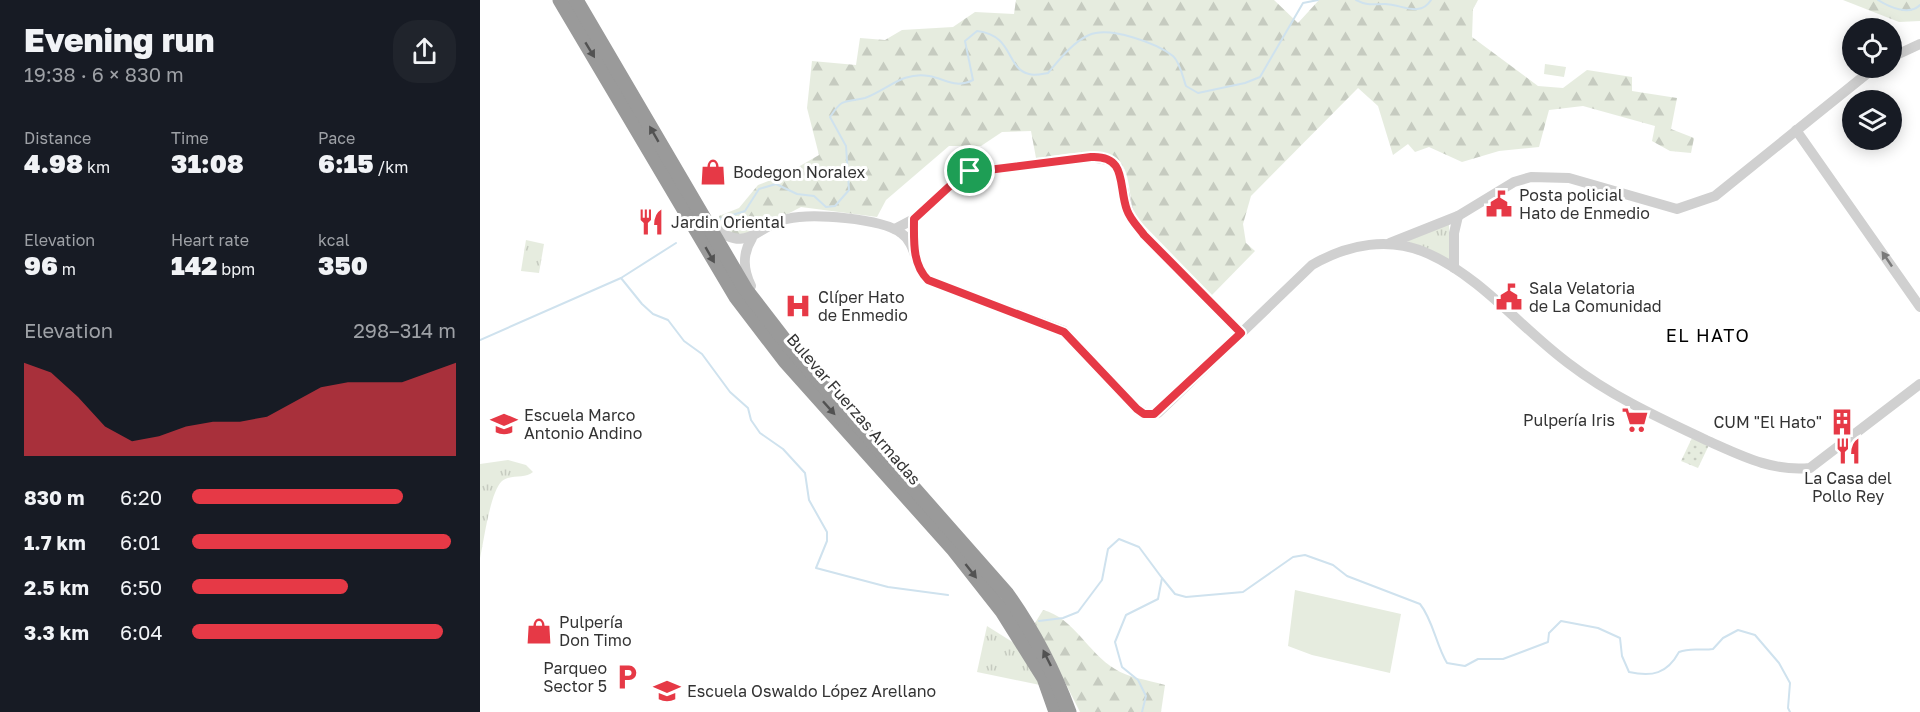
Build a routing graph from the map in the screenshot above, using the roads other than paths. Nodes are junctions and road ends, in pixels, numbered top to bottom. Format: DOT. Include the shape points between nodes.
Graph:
graph roads {
  1 [pos="560,0"];
  2 [pos="576,0"];
  3 [pos="1920,44"];
  4 [pos="1902,52"];
  5 [pos="1861,78"];
  6 [pos="1796,130"];
  7 [pos="1458,216"];
  8 [pos="914,219"];
  9 [pos="704,220"];
  10 [pos="895,229"];
  11 [pos="752,238"];
  12 [pos="1387,244"];
  13 [pos="914,249"];
  14 [pos="1454,268"];
  15 [pos="1920,307"];
  16 [pos="765,315"];
  17 [pos="1241,333"];
  18 [pos="1920,384"];
  19 [pos="1056,712"];
  20 [pos="1069,712"];
  1 -- 19 [label="highway, Bulevar Fuerzas Armadas, one-way" via="736,297 785,361 954,550 1002,610 1044,678"];
  9 -- 2 [label="highway, Bulevar Fuerzas Armadas, one-way"];
  3 -- 4 [label="street"];
  5 -- 6 [label="street"];
  6 -- 7 [label="street" via="1715,196 1677,209 1569,178 1540,176 1514,182"];
  15 -- 6 [label="street, one-way"];
  7 -- 12 [label="street"];
  7 -- 14 [label="street"];
  8 -- 10 [label="street"];
  8 -- 13 [label="street"];
  8 -- 17 [label="street" via="964,173 1091,157 1108,160 1118,167 1127,209 1144,235"];
  9 -- 11 [label="street" via="729,238"];
  9 -- 16 [label="highway, Bulevar Fuerzas Armadas"];
  10 -- 11 [label="street" via="815,215 785,219"];
  10 -- 13 [label="street"];
  11 -- 16 [label="street" via="745,252 746,275"];
  12 -- 14 [label="street" via="1427,253"];
  12 -- 17 [label="street" via="1369,243 1335,251 1312,265"];
  13 -- 17 [label="street" via="928,280 1064,332 1137,409 1149,415 1158,413"];
  14 -- 18 [label="street" via="1568,364 1623,401 1765,465 1810,468"];
  20 -- 16 [label="highway, Bulevar Fuerzas Armadas, one-way" via="1035,634 1007,594"];
}
